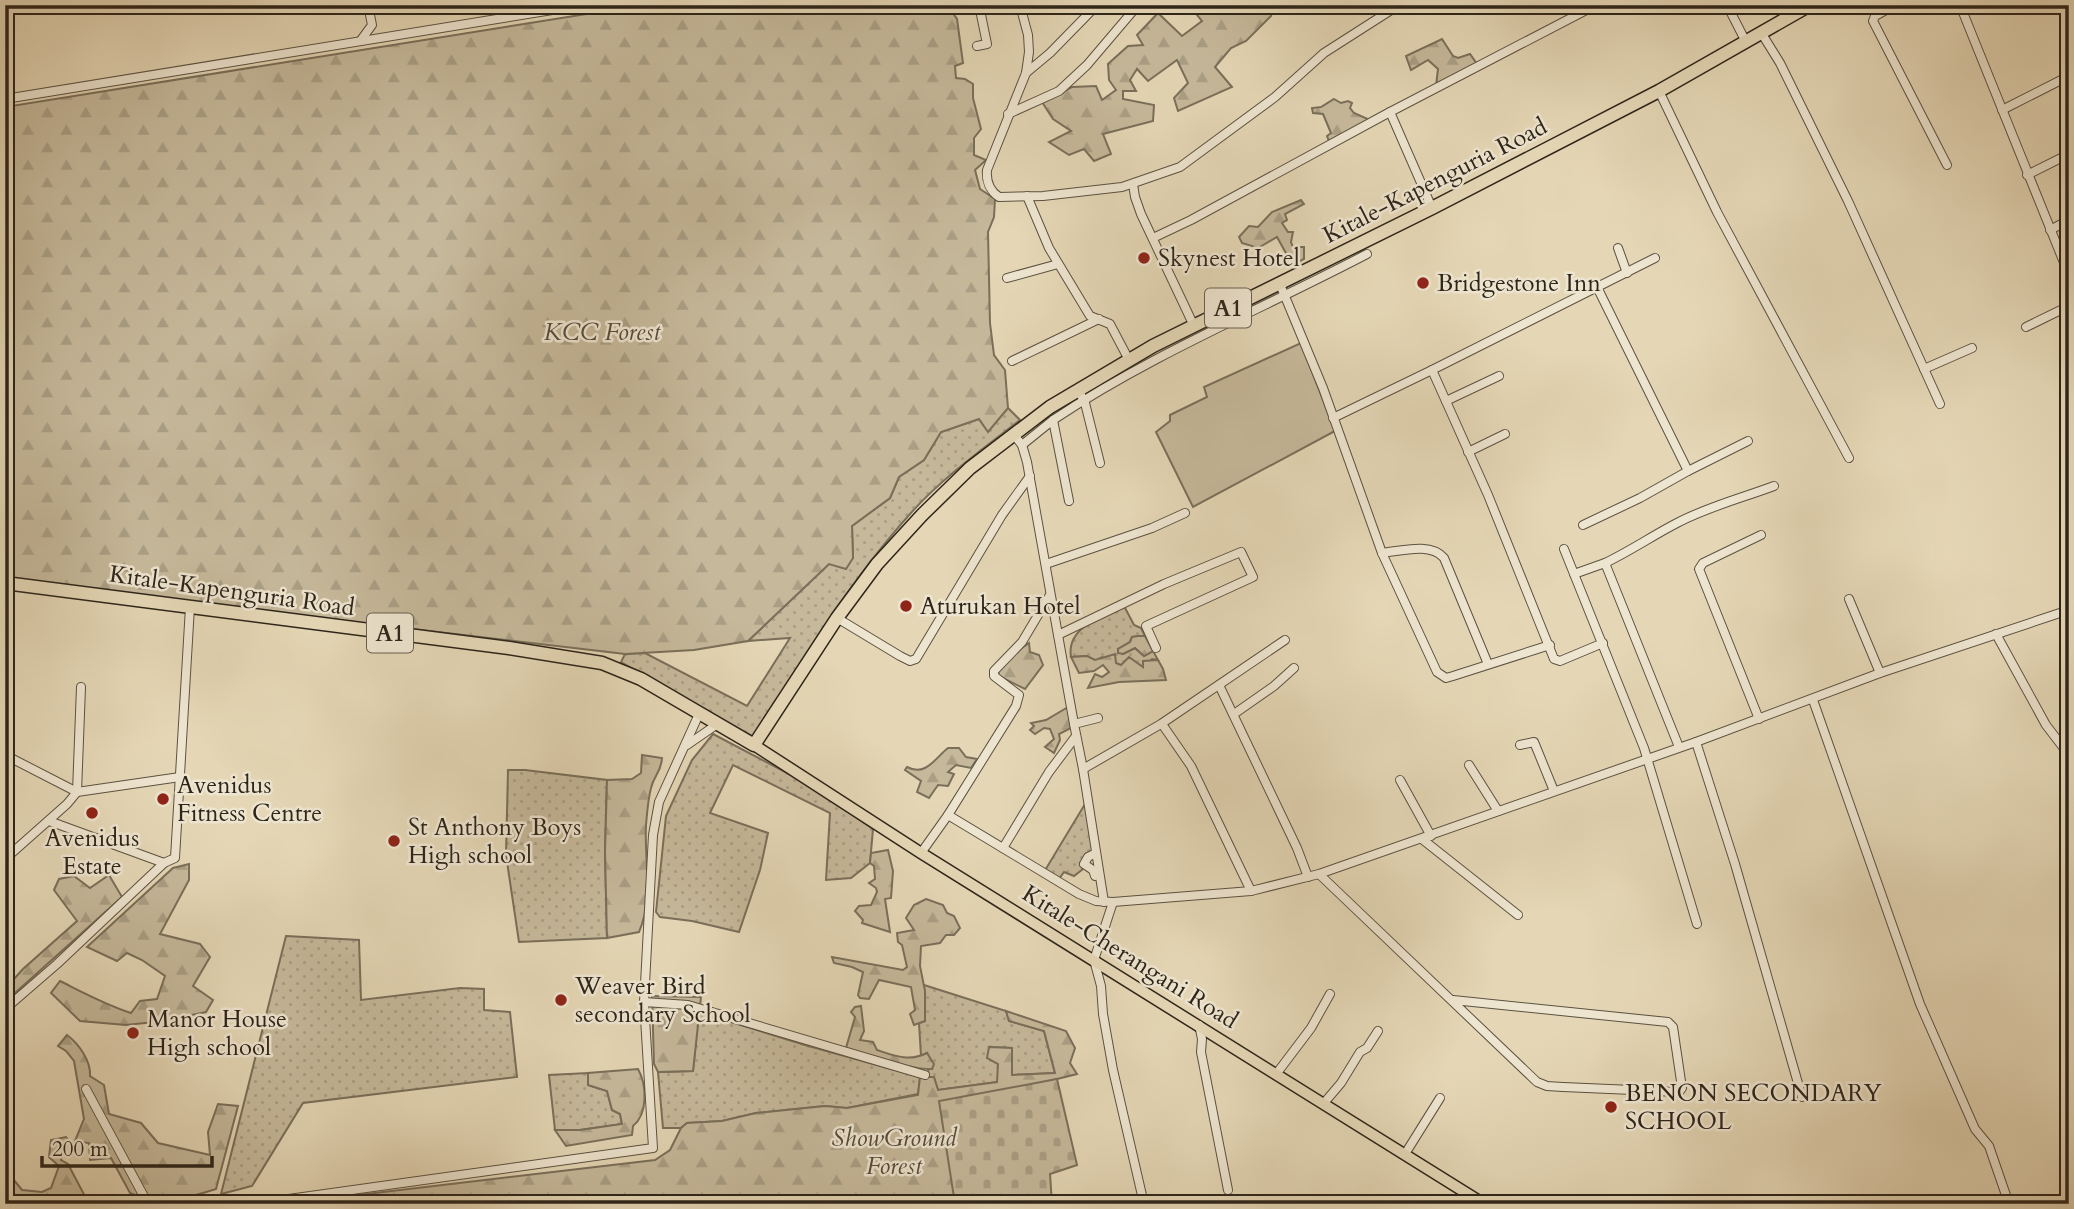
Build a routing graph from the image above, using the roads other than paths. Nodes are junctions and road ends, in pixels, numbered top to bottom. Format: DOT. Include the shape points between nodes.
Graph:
graph roads {
  1 [pos="368,5"];
  2 [pos="583,5"];
  3 [pos="979,5"];
  4 [pos="1020,5"];
  5 [pos="1097,5"];
  6 [pos="1138,5"];
  7 [pos="1399,5"];
  8 [pos="1596,5"];
  9 [pos="1727,5"];
  10 [pos="1810,5"];
  11 [pos="1895,5"];
  12 [pos="1960,5"];
  13 [pos="1762,34"];
  14 [pos="361,40"];
  15 [pos="1746,42"];
  16 [pos="977,46"];
  17 [pos="1026,73"];
  18 [pos="2069,76"];
  19 [pos="1659,91"];
  20 [pos="5,99"];
  21 [pos="2002,110"];
  22 [pos="1390,112"];
  23 [pos="1008,114"];
  24 [pos="2069,154"];
  25 [pos="1947,165"];
  26 [pos="2027,175"];
  27 [pos="1133,184"];
  28 [pos="1027,196"];
  29 [pos="1432,208"];
  30 [pos="2069,220"];
  31 [pos="2050,230"];
  32 [pos="1153,238"];
  33 [pos="1618,248"];
  34 [pos="1367,254"];
  35 [pos="1655,258"];
  36 [pos="1058,264"];
  37 [pos="1627,273"];
  38 [pos="2069,275"];
  39 [pos="1007,278"];
  40 [pos="1279,282"];
  41 [pos="1597,287"];
  42 [pos="1284,295"];
  43 [pos="2069,306"];
  44 [pos="1099,319"];
  45 [pos="1194,326"];
  46 [pos="2026,327"];
  47 [pos="1972,348"];
  48 [pos="1129,360"];
  49 [pos="1012,361"];
  50 [pos="1924,369"];
  51 [pos="1432,370"];
  52 [pos="1499,376"];
  53 [pos="1081,395"];
  54 [pos="1446,401"];
  55 [pos="1940,404"];
  56 [pos="1333,418"];
  57 [pos="1054,420"];
  58 [pos="1505,434"];
  59 [pos="1018,440"];
  60 [pos="1748,441"];
  61 [pos="1468,452"];
  62 [pos="1849,458"];
  63 [pos="1100,463"];
  64 [pos="1688,471"];
  65 [pos="1030,475"];
  66 [pos="1774,486"];
  67 [pos="1069,502"];
  68 [pos="1185,513"];
  69 [pos="1583,525"];
  70 [pos="1761,535"];
  71 [pos="1564,549"];
  72 [pos="1382,553"];
  73 [pos="1605,563"];
  74 [pos="1046,564"];
  75 [pos="1574,574"];
  76 [pos="5,583"];
  77 [pos="1051,595"];
  78 [pos="1849,599"];
  79 [pos="190,607"];
  80 [pos="2069,610"];
  81 [pos="837,618"];
  82 [pos="1996,634"];
  83 [pos="1058,635"];
  84 [pos="1285,640"];
  85 [pos="1603,643"];
  86 [pos="1550,645"];
  87 [pos="1156,648"];
  88 [pos="1488,664"];
  89 [pos="1294,668"];
  90 [pos="1880,673"];
  91 [pos="1219,685"];
  92 [pos="81,687"];
  93 [pos="1813,700"];
  94 [pos="699,714"];
  95 [pos="1234,714"];
  96 [pos="1098,718"];
  97 [pos="1759,719"];
  98 [pos="1074,724"];
  99 [pos="1163,724"];
  100 [pos="716,725"];
  101 [pos="1076,736"];
  102 [pos="1696,742"];
  103 [pos="754,745"];
  104 [pos="1520,746"];
  105 [pos="685,747"];
  106 [pos="1679,747"];
  107 [pos="5,755"];
  108 [pos="2069,755"];
  109 [pos="1646,759"];
  110 [pos="1469,765"];
  111 [pos="1083,769"];
  112 [pos="180,777"];
  113 [pos="1401,780"];
  114 [pos="1554,791"];
  115 [pos="77,792"];
  116 [pos="1498,811"];
  117 [pos="948,816"];
  118 [pos="49,821"];
  119 [pos="1426,838"];
  120 [pos="1003,848"];
  121 [pos="920,853"];
  122 [pos="1096,853"];
  123 [pos="5,859"];
  124 [pos="164,863"];
  125 [pos="1320,874"];
  126 [pos="1095,876"];
  127 [pos="1308,877"];
  128 [pos="1251,891"];
  129 [pos="1108,902"];
  130 [pos="1518,915"];
  131 [pos="1697,924"];
  132 [pos="1094,960"];
  133 [pos="1330,994"];
  134 [pos="1453,1000"];
  135 [pos="644,1002"];
  136 [pos="5,1009"];
  137 [pos="1199,1025"];
  138 [pos="1378,1031"];
  139 [pos="1277,1073"];
  140 [pos="925,1075"];
  141 [pos="86,1089"];
  142 [pos="1802,1097"];
  143 [pos="1440,1098"];
  144 [pos="1324,1103"];
  145 [pos="1405,1154"];
  146 [pos="1228,1190"];
  147 [pos="257,1203"];
  148 [pos="148,1204"];
  149 [pos="252,1204"];
  150 [pos="1144,1204"];
  151 [pos="1484,1204"];
  152 [pos="2009,1204"];
  1 -- 14 [label="street" via="372,25"];
  2 -- 14 [label="street"];
  3 -- 16 [label="street" via="987,44"];
  4 -- 17 [label="street" via="1028,35"];
  5 -- 17 [label="street"];
  6 -- 23 [label="street" via="1059,91"];
  7 -- 27 [label="street" via="1324,53 1275,97 1180,167"];
  8 -- 22 [label="street"];
  9 -- 15 [label="street"];
  10 -- 13 [label="highway, Kitale-Kapenguria Road / A1"];
  11 -- 25 [label="street" via="1873,21"];
  12 -- 21 [label="street"];
  13 -- 15 [label="highway, Kitale-Kapenguria Road / A1"];
  13 -- 50 [label="street" via="1848,201"];
  14 -- 20 [label="street"];
  15 -- 19 [label="highway, Kitale-Kapenguria Road / A1"];
  17 -- 23 [label="street"];
  18 -- 21 [label="street"];
  19 -- 29 [label="highway, Kitale-Kapenguria Road / A1"];
  19 -- 62 [label="street" via="1717,212"];
  21 -- 26 [label="street"];
  22 -- 29 [label="street"];
  22 -- 32 [label="street"];
  23 -- 28 [label="street" via="986,177 999,197"];
  24 -- 26 [label="street"];
  26 -- 31 [label="street"];
  27 -- 28 [label="street"];
  27 -- 32 [label="street"];
  28 -- 36 [label="street"];
  29 -- 40 [label="highway, Kitale-Kapenguria Road / A1"];
  30 -- 31 [label="street"];
  31 -- 38 [label="street"];
  32 -- 45 [label="street"];
  33 -- 37 [label="street"];
  34 -- 42 [label="street"];
  35 -- 37 [label="street"];
  36 -- 39 [label="street"];
  36 -- 44 [label="street" via="1090,316"];
  37 -- 41 [label="street"];
  40 -- 42 [label="street"];
  40 -- 45 [label="highway, Kitale-Kapenguria Road / A1"];
  41 -- 51 [label="street"];
  41 -- 64 [label="street"];
  42 -- 53 [label="street"];
  42 -- 56 [label="street"];
  43 -- 46 [label="street"];
  44 -- 48 [label="street" via="1114,329"];
  44 -- 49 [label="street"];
  45 -- 48 [label="highway, Kitale-Kapenguria Road / A1"];
  47 -- 50 [label="street"];
  48 -- 53 [label="highway, Kitale-Kapenguria Road / A1"];
  50 -- 55 [label="street"];
  51 -- 54 [label="street"];
  51 -- 56 [label="street"];
  52 -- 54 [label="street"];
  53 -- 57 [label="street"];
  53 -- 59 [label="highway, Kitale-Kapenguria Road / A1" via="1050,407"];
  53 -- 63 [label="street"];
  54 -- 61 [label="street"];
  56 -- 72 [label="street"];
  57 -- 59 [label="street"];
  57 -- 67 [label="street"];
  58 -- 61 [label="street"];
  59 -- 65 [label="street"];
  59 -- 81 [label="highway, Kitale-Kapenguria Road / A1" via="970,468 922,515 877,564"];
  60 -- 64 [label="street"];
  61 -- 86 [label="street"];
  64 -- 69 [label="street"];
  65 -- 74 [label="street"];
  65 -- 81 [label="street" via="916,659 900,656"];
  66 -- 73 [label="street" via="1678,522"];
  68 -- 74 [label="street"];
  70 -- 97 [label="street" via="1699,569"];
  71 -- 75 [label="street"];
  72 -- 88 [label="street" via="1419,549 1440,553"];
  72 -- 88 [label="street" via="1441,677"];
  73 -- 75 [label="street"];
  73 -- 106 [label="street"];
  74 -- 77 [label="street"];
  75 -- 85 [label="street"];
  76 -- 79 [label="highway, Kitale-Kapenguria Road / A1"];
  77 -- 83 [label="street"];
  77 -- 117 [label="street" via="1022,642 995,671 993,676 1018,694 1018,701"];
  78 -- 90 [label="street"];
  79 -- 94 [label="highway, Kitale-Kapenguria Road / A1" via="602,663 641,679"];
  79 -- 112 [label="street"];
  80 -- 82 [label="street"];
  81 -- 103 [label="highway, Kitale-Kapenguria Road / A1"];
  82 -- 90 [label="street"];
  82 -- 108 [label="street" via="2046,725"];
  83 -- 87 [label="street" via="1241,552 1253,577 1146,626"];
  83 -- 98 [label="street"];
  84 -- 91 [label="street"];
  85 -- 86 [label="street" via="1560,661 1554,659"];
  85 -- 109 [label="street"];
  86 -- 88 [label="street"];
  89 -- 95 [label="street"];
  90 -- 93 [label="street"];
  91 -- 95 [label="street"];
  91 -- 99 [label="street"];
  92 -- 115 [label="street"];
  93 -- 97 [label="street"];
  93 -- 152 [label="street" via="1920,1004 1975,1129 1989,1146"];
  94 -- 100 [label="highway, Kitale-Kapenguria Road / A1"];
  94 -- 105 [label="street"];
  95 -- 127 [label="street"];
  96 -- 98 [label="street"];
  97 -- 102 [label="street"];
  98 -- 101 [label="street"];
  99 -- 111 [label="street"];
  99 -- 128 [label="street" via="1192,766"];
  100 -- 103 [label="highway, Kitale-Kapenguria Road / A1"];
  100 -- 105 [label="street"];
  101 -- 111 [label="street"];
  101 -- 120 [label="street"];
  102 -- 106 [label="street"];
  102 -- 142 [label="street"];
  103 -- 121 [label="main road, Kitale-Cherangani Road"];
  104 -- 114 [label="street" via="1534,742"];
  105 -- 135 [label="street" via="659,802 653,835"];
  106 -- 109 [label="street"];
  107 -- 115 [label="street"];
  109 -- 114 [label="street"];
  109 -- 131 [label="street"];
  110 -- 116 [label="street"];
  111 -- 122 [label="street"];
  112 -- 115 [label="street"];
  112 -- 124 [label="street" via="177,853"];
  113 -- 119 [label="street"];
  114 -- 116 [label="street"];
  115 -- 118 [label="street"];
  116 -- 119 [label="street"];
  117 -- 120 [label="street"];
  117 -- 121 [label="street"];
  118 -- 123 [label="street"];
  118 -- 124 [label="street"];
  119 -- 125 [label="street"];
  119 -- 130 [label="street"];
  120 -- 129 [label="street" via="1079,894"];
  121 -- 132 [label="main road, Kitale-Cherangani Road"];
  122 -- 126 [label="street" via="1084,864"];
  122 -- 129 [label="street"];
  124 -- 136 [label="street"];
  125 -- 127 [label="street"];
  125 -- 134 [label="street"];
  127 -- 128 [label="street"];
  128 -- 129 [label="street"];
  129 -- 132 [label="street"];
  132 -- 137 [label="main road, Kitale-Cherangani Road"];
  132 -- 150 [label="street"];
  133 -- 139 [label="street"];
  134 -- 134 [label="street" via="1668,1023 1673,1027 1682,1088 1679,1092 1542,1084"];
  135 -- 140 [label="street" via="688,1005"];
  135 -- 147 [label="street" via="653,1148"];
  137 -- 139 [label="main road, Kitale-Cherangani Road"];
  137 -- 146 [label="street"];
  138 -- 144 [label="street"];
  139 -- 144 [label="main road, Kitale-Cherangani Road"];
  141 -- 148 [label="street"];
  143 -- 145 [label="street"];
  144 -- 145 [label="main road, Kitale-Cherangani Road"];
  145 -- 151 [label="main road, Kitale-Cherangani Road"];
  147 -- 149 [label="street"];
}
